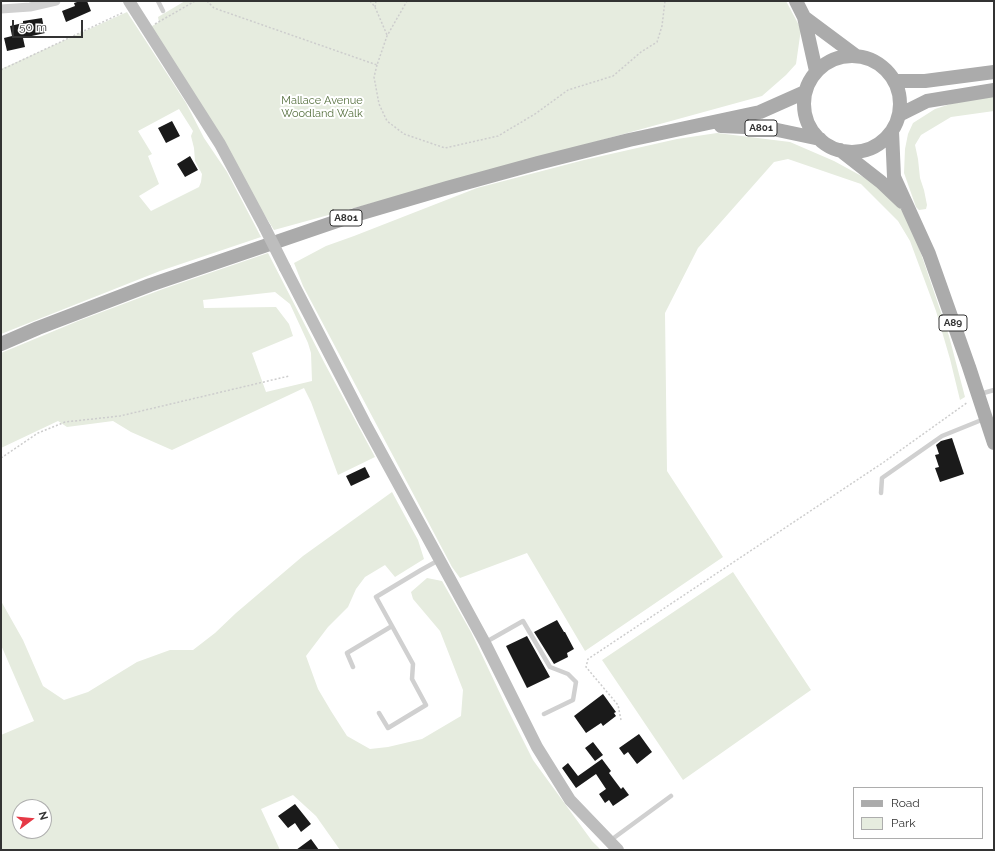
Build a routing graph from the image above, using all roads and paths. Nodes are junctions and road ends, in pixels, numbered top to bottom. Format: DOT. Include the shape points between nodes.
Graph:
graph roads {
  1 [pos="56,1"];
  2 [pos="158,1"];
  3 [pos="195,1"];
  4 [pos="207,1"];
  5 [pos="370,1"];
  6 [pos="376,1"];
  7 [pos="407,1"];
  8 [pos="665,1"];
  9 [pos="796,1"];
  10 [pos="131,4"];
  11 [pos="374,8"];
  12 [pos="1,10"];
  13 [pos="164,11"];
  14 [pos="804,17"];
  15 [pos="147,29"];
  16 [pos="387,36"];
  17 [pos="855,55"];
  18 [pos="377,65"];
  19 [pos="1,70"];
  20 [pos="816,71"];
  21 [pos="994,72"];
  22 [pos="895,81"];
  23 [pos="994,90"];
  24 [pos="805,92"];
  25 [pos="899,115"];
  26 [pos="701,125"];
  27 [pos="892,131"];
  28 [pos="820,139"];
  29 [pos="840,150"];
  30 [pos="906,204"];
  31 [pos="1,344"];
  32 [pos="289,376"];
  33 [pos="994,390"];
  34 [pos="978,395"];
  35 [pos="986,418"];
  36 [pos="994,443"];
  37 [pos="1,458"];
  38 [pos="881,493"];
  39 [pos="439,560"];
  40 [pos="392,626"];
  41 [pos="485,643"];
  42 [pos="352,667"];
  43 [pos="379,713"];
  44 [pos="544,714"];
  45 [pos="621,720"];
  46 [pos="671,796"];
  47 [pos="614,846"];
  1 -- 12 [label="street"];
  2 -- 13 [label="lane"];
  3 -- 15 [label="path"];
  4 -- 18 [label="path" via="214,8"];
  5 -- 11 [label="path"];
  6 -- 11 [label="path"];
  7 -- 16 [label="path"];
  8 -- 18 [label="path" via="657,42 612,76 568,90 498,136 445,148 404,134 387,122 379,104 374,77"];
  9 -- 14 [label="main road, A89"];
  10 -- 15 [label="main road"];
  10 -- 19 [label="path"];
  11 -- 16 [label="path"];
  14 -- 17 [label="main road, A89"];
  14 -- 20 [label="main road, A89"];
  15 -- 39 [label="main road, bridge" via="220,144"];
  16 -- 18 [label="path"];
  17 -- 20 [label="main road" via="830,61"];
  17 -- 22 [label="main road, A89" via="868,58 882,66"];
  20 -- 24 [label="main road"];
  21 -- 22 [label="main road" via="925,81"];
  22 -- 25 [label="main road, A89" via="900,97"];
  23 -- 25 [label="main road" via="927,101"];
  24 -- 26 [label="main road, A801" via="760,112"];
  24 -- 28 [label="main road, A89" via="809,126"];
  25 -- 27 [label="main road, A89"];
  26 -- 28 [label="main road, A801" via="768,128"];
  26 -- 31 [label="main road, A801" via="538,162 355,215 150,285"];
  27 -- 29 [label="main road, A89" via="880,143 867,150"];
  27 -- 30 [label="main road, A89" via="894,177"];
  28 -- 29 [label="main road, A89"];
  29 -- 30 [label="main road, A89"];
  30 -- 34 [label="main road, A89" via="929,254"];
  32 -- 37 [label="path" via="120,416 65,422 38,433"];
  33 -- 34 [label="lane"];
  34 -- 35 [label="main road, A89"];
  34 -- 45 [label="path" via="884,462 588,659 586,667 618,705"];
  35 -- 36 [label="main road, A89"];
  35 -- 38 [label="lane" via="942,436 882,478"];
  39 -- 40 [label="lane" via="376,597"];
  39 -- 41 [label="main road"];
  40 -- 42 [label="lane" via="347,653"];
  40 -- 43 [label="lane" via="413,664 412,679 426,705 388,728"];
  41 -- 44 [label="lane" via="523,621 550,667 568,674 576,682 573,700"];
  41 -- 47 [label="main road" via="541,754 570,800"];
  46 -- 47 [label="lane"];
}
